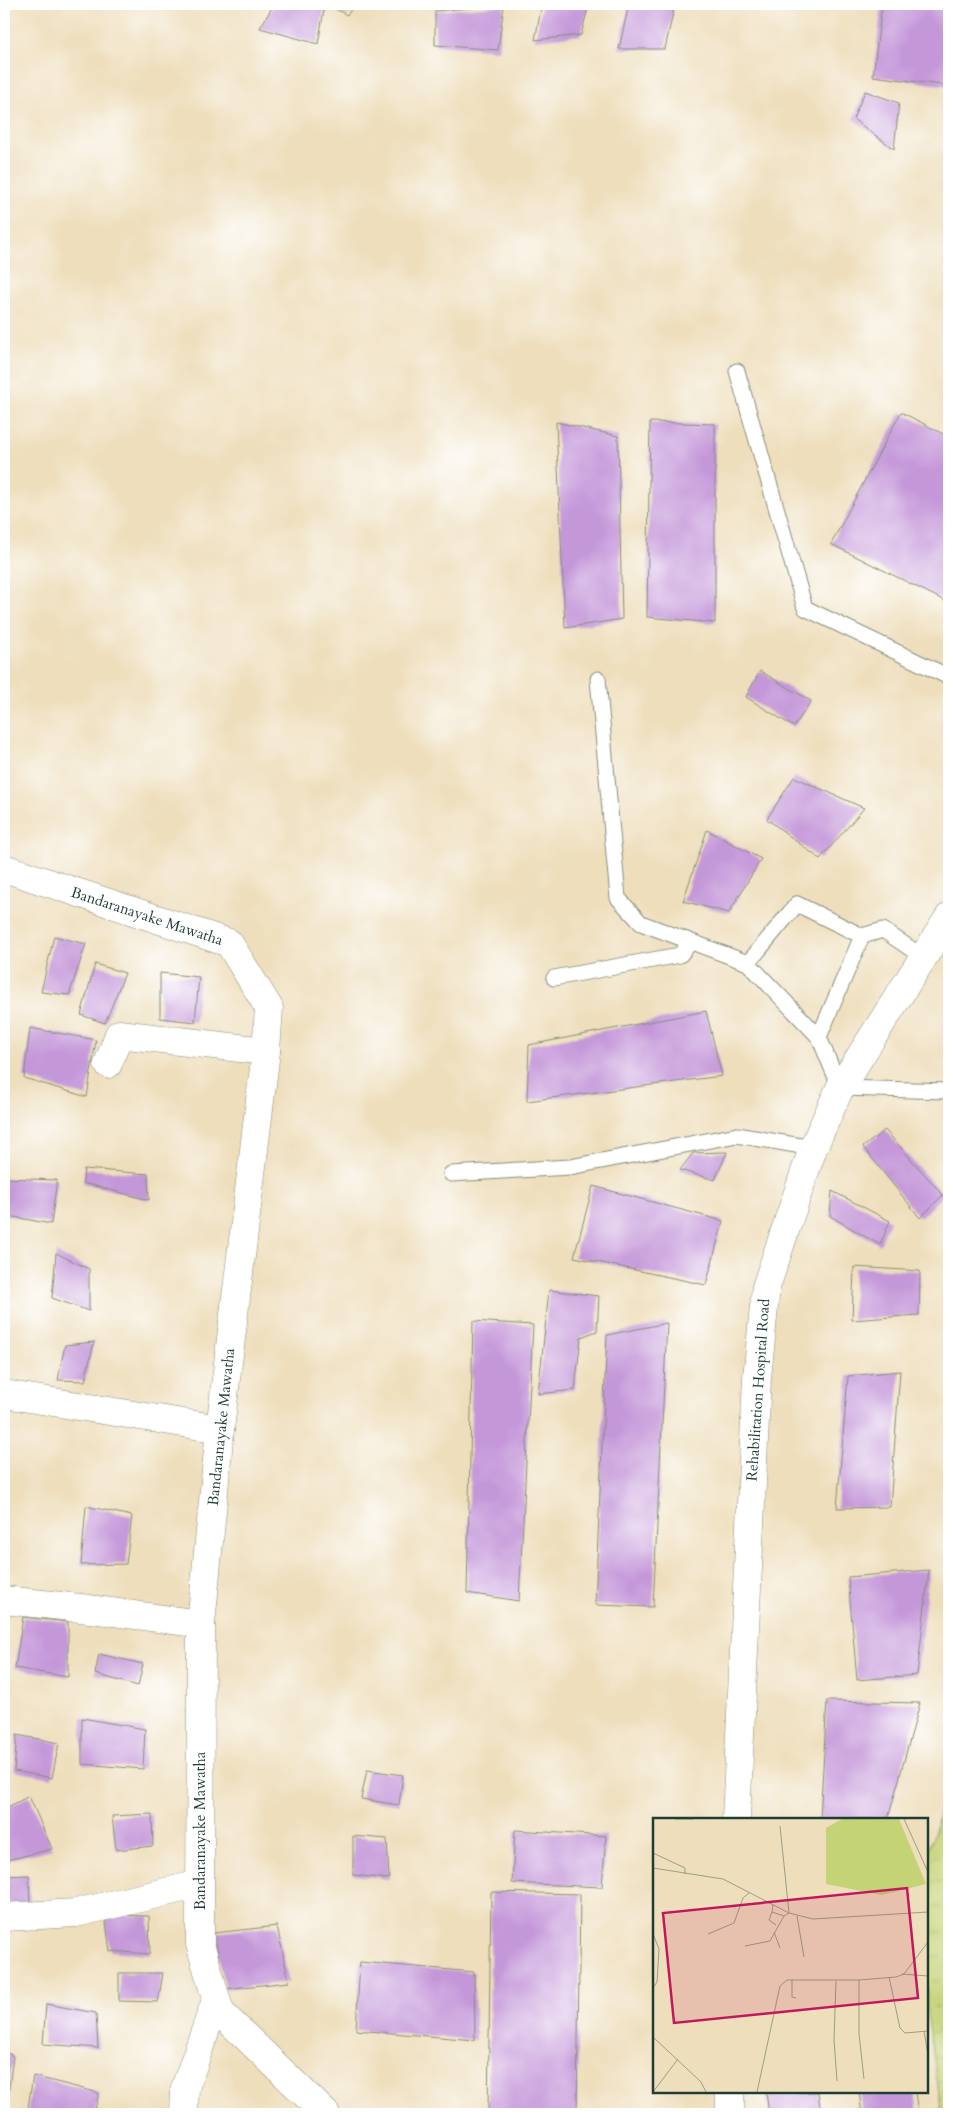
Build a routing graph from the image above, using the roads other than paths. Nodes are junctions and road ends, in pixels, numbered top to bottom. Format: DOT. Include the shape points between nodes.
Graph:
graph roads {
  1 [pos="737,372"];
  2 [pos="949,677"];
  3 [pos="598,679"];
  4 [pos="4,868"];
  5 [pos="949,917"];
  6 [pos="862,936"];
  7 [pos="691,942"];
  8 [pos="923,957"];
  9 [pos="748,963"];
  10 [pos="554,978"];
  11 [pos="819,1037"];
  12 [pos="266,1051"];
  13 [pos="108,1064"];
  14 [pos="840,1088"];
  15 [pos="949,1091"];
  16 [pos="813,1148"];
  17 [pos="451,1174"];
  18 [pos="4,1394"];
  19 [pos="220,1429"];
  20 [pos="4,1600"];
  21 [pos="201,1624"];
  22 [pos="736,1818"];
  23 [pos="200,1884"];
  24 [pos="4,1917"];
  25 [pos="216,2000"];
  26 [pos="730,2093"];
  27 [pos="184,2114"];
  28 [pos="326,2114"];
  29 [pos="730,2114"];
  1 -- 2 [label="lane" via="804,608"];
  3 -- 7 [label="lane" via="618,898 641,923"];
  4 -- 12 [label="street, Bandaranayake Mawatha" via="229,943 269,1008"];
  5 -- 8 [label="street, Rehabilitation Hospital Road"];
  6 -- 8 [label="lane" via="883,930"];
  6 -- 9 [label="lane" via="797,904"];
  6 -- 11 [label="lane"];
  7 -- 9 [label="lane"];
  7 -- 10 [label="lane" via="680,955"];
  8 -- 14 [label="street, Rehabilitation Hospital Road"];
  9 -- 11 [label="lane"];
  11 -- 14 [label="lane"];
  12 -- 13 [label="street" via="119,1034"];
  12 -- 19 [label="street, Bandaranayake Mawatha"];
  14 -- 15 [label="lane"];
  14 -- 16 [label="street, Rehabilitation Hospital Road"];
  16 -- 17 [label="lane" via="737,1134 570,1167"];
  16 -- 22 [label="street, Rehabilitation Hospital Road" via="766,1287 757,1378"];
  18 -- 19 [label="street"];
  19 -- 21 [label="street, Bandaranayake Mawatha"];
  20 -- 21 [label="street"];
  21 -- 23 [label="street, Bandaranayake Mawatha"];
  23 -- 24 [label="street" via="76,1913"];
  23 -- 25 [label="street, Bandaranayake Mawatha" via="200,1944"];
  25 -- 27 [label="street" via="185,2088"];
  25 -- 28 [label="street, Bandaranayake Mawatha" via="220,2012"];
  26 -- 29 [label="street"];
}
